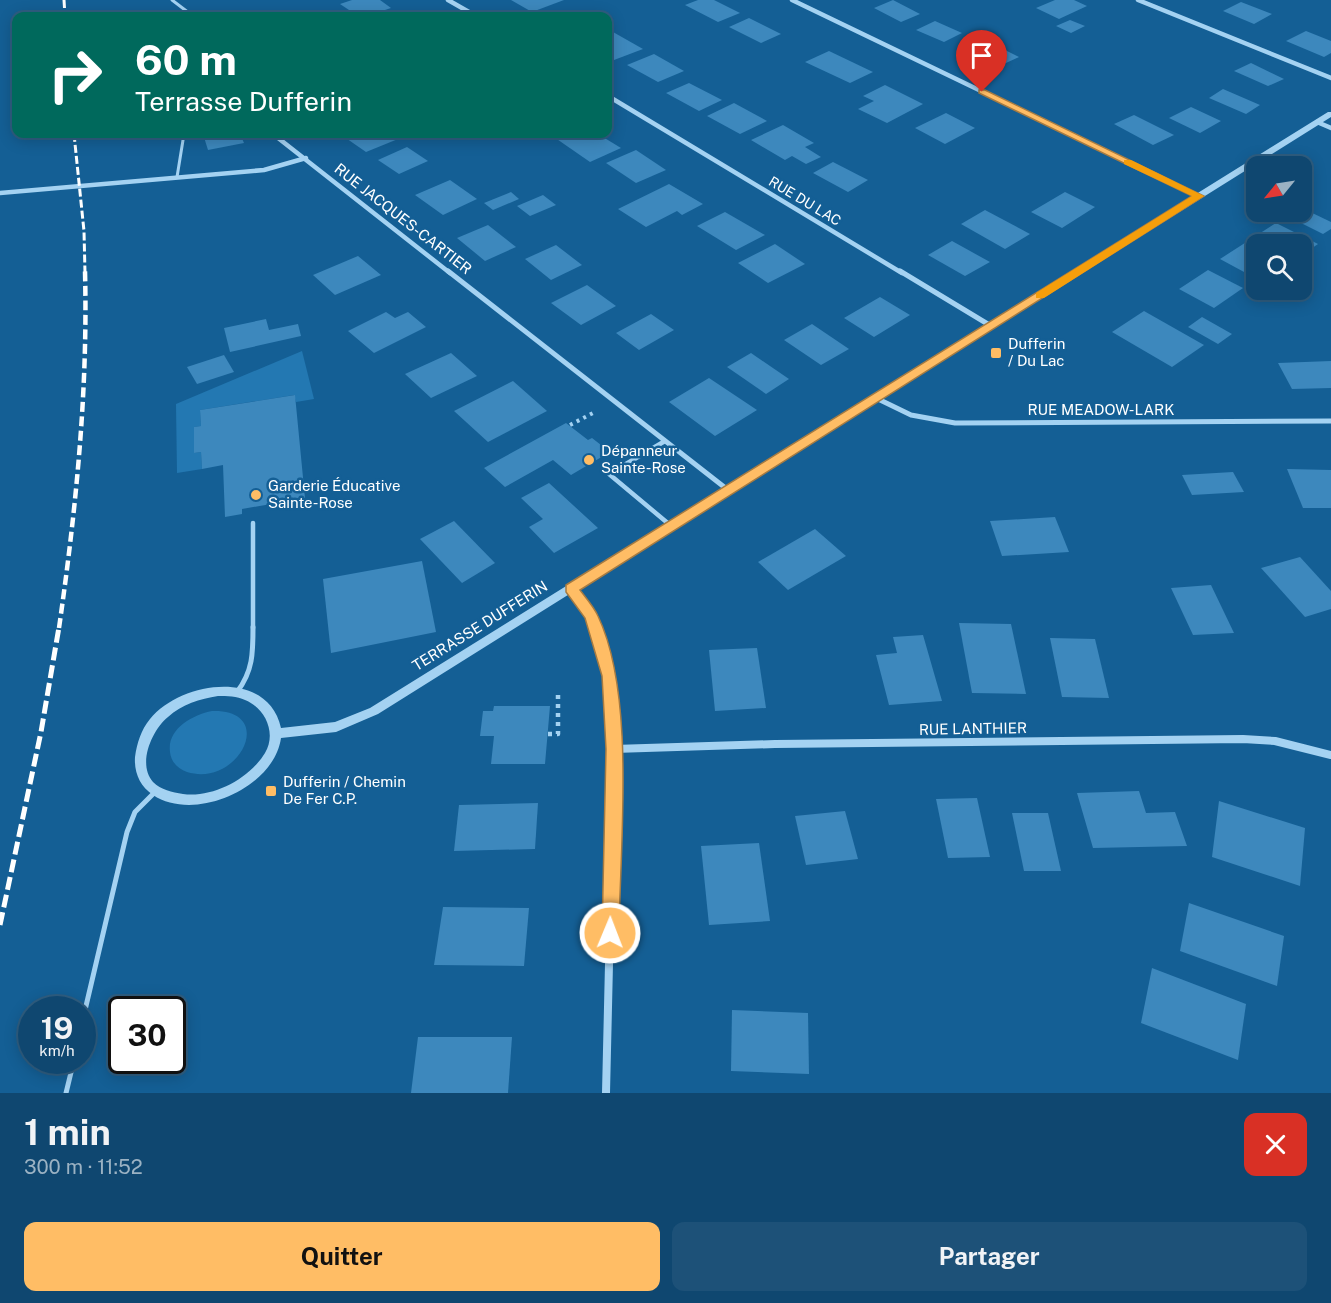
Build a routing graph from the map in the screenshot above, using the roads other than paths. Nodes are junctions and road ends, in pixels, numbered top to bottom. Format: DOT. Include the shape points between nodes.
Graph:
graph roads {
  1 [pos="171,0"];
  2 [pos="448,0"];
  3 [pos="792,0"];
  4 [pos="1138,0"];
  5 [pos="188,12"];
  6 [pos="469,12"];
  7 [pos="1331,78"];
  8 [pos="612,98"];
  9 [pos="1331,114"];
  10 [pos="1317,122"];
  11 [pos="1331,128"];
  12 [pos="183,138"];
  13 [pos="278,138"];
  14 [pos="306,158"];
  15 [pos="177,177"];
  16 [pos="0,193"];
  17 [pos="1199,196"];
  18 [pos="991,326"];
  19 [pos="876,398"];
  20 [pos="1331,420"];
  21 [pos="665,441"];
  22 [pos="728,490"];
  23 [pos="253,523"];
  24 [pos="670,526"];
  25 [pos="571,588"];
  26 [pos="237,692"];
  27 [pos="276,734"];
  28 [pos="614,749"];
  29 [pos="1331,755"];
  30 [pos="157,791"];
  31 [pos="88,996"];
  32 [pos="71,1074"];
  33 [pos="66,1093"];
  34 [pos="606,1093"];
  1 -- 5 [label="lane"];
  2 -- 6 [label="street"];
  3 -- 17 [label="street"];
  4 -- 7 [label="street"];
  8 -- 18 [label="street, RUE DU LAC"];
  9 -- 10 [label="street, TERRASSE DUFFERIN"];
  10 -- 11 [label="street"];
  10 -- 17 [label="street, TERRASSE DUFFERIN"];
  12 -- 15 [label="lane"];
  13 -- 14 [label="street, RUE JACQUES-CARTIER"];
  14 -- 15 [label="street" via="274,169"];
  14 -- 21 [label="street, RUE JACQUES-CARTIER"];
  15 -- 16 [label="street"];
  17 -- 18 [label="street, TERRASSE DUFFERIN"];
  18 -- 19 [label="street, TERRASSE DUFFERIN"];
  19 -- 20 [label="street, RUE MEADOW-LARK" via="911,415 955,423"];
  19 -- 22 [label="street, TERRASSE DUFFERIN"];
  21 -- 22 [label="street, RUE JACQUES-CARTIER"];
  21 -- 24 [label="lane" via="609,474"];
  22 -- 24 [label="street, TERRASSE DUFFERIN"];
  23 -- 26 [label="lane" via="252,668"];
  24 -- 25 [label="street, TERRASSE DUFFERIN"];
  25 -- 27 [label="street, TERRASSE DUFFERIN" via="362,718 336,727"];
  25 -- 28 [label="street" via="592,617 604,654"];
  26 -- 27 [label="street" via="266,708"];
  26 -- 30 [label="street" via="198,695 170,708 155,721 145,737 140,762 144,776"];
  27 -- 30 [label="street" via="271,754 261,770 227,794 187,801"];
  28 -- 29 [label="street, RUE LANTHIER" via="1243,739 1275,741"];
  28 -- 34 [label="street"];
  30 -- 31 [label="lane" via="135,812 127,832"];
  32 -- 33 [label="lane"];
}
